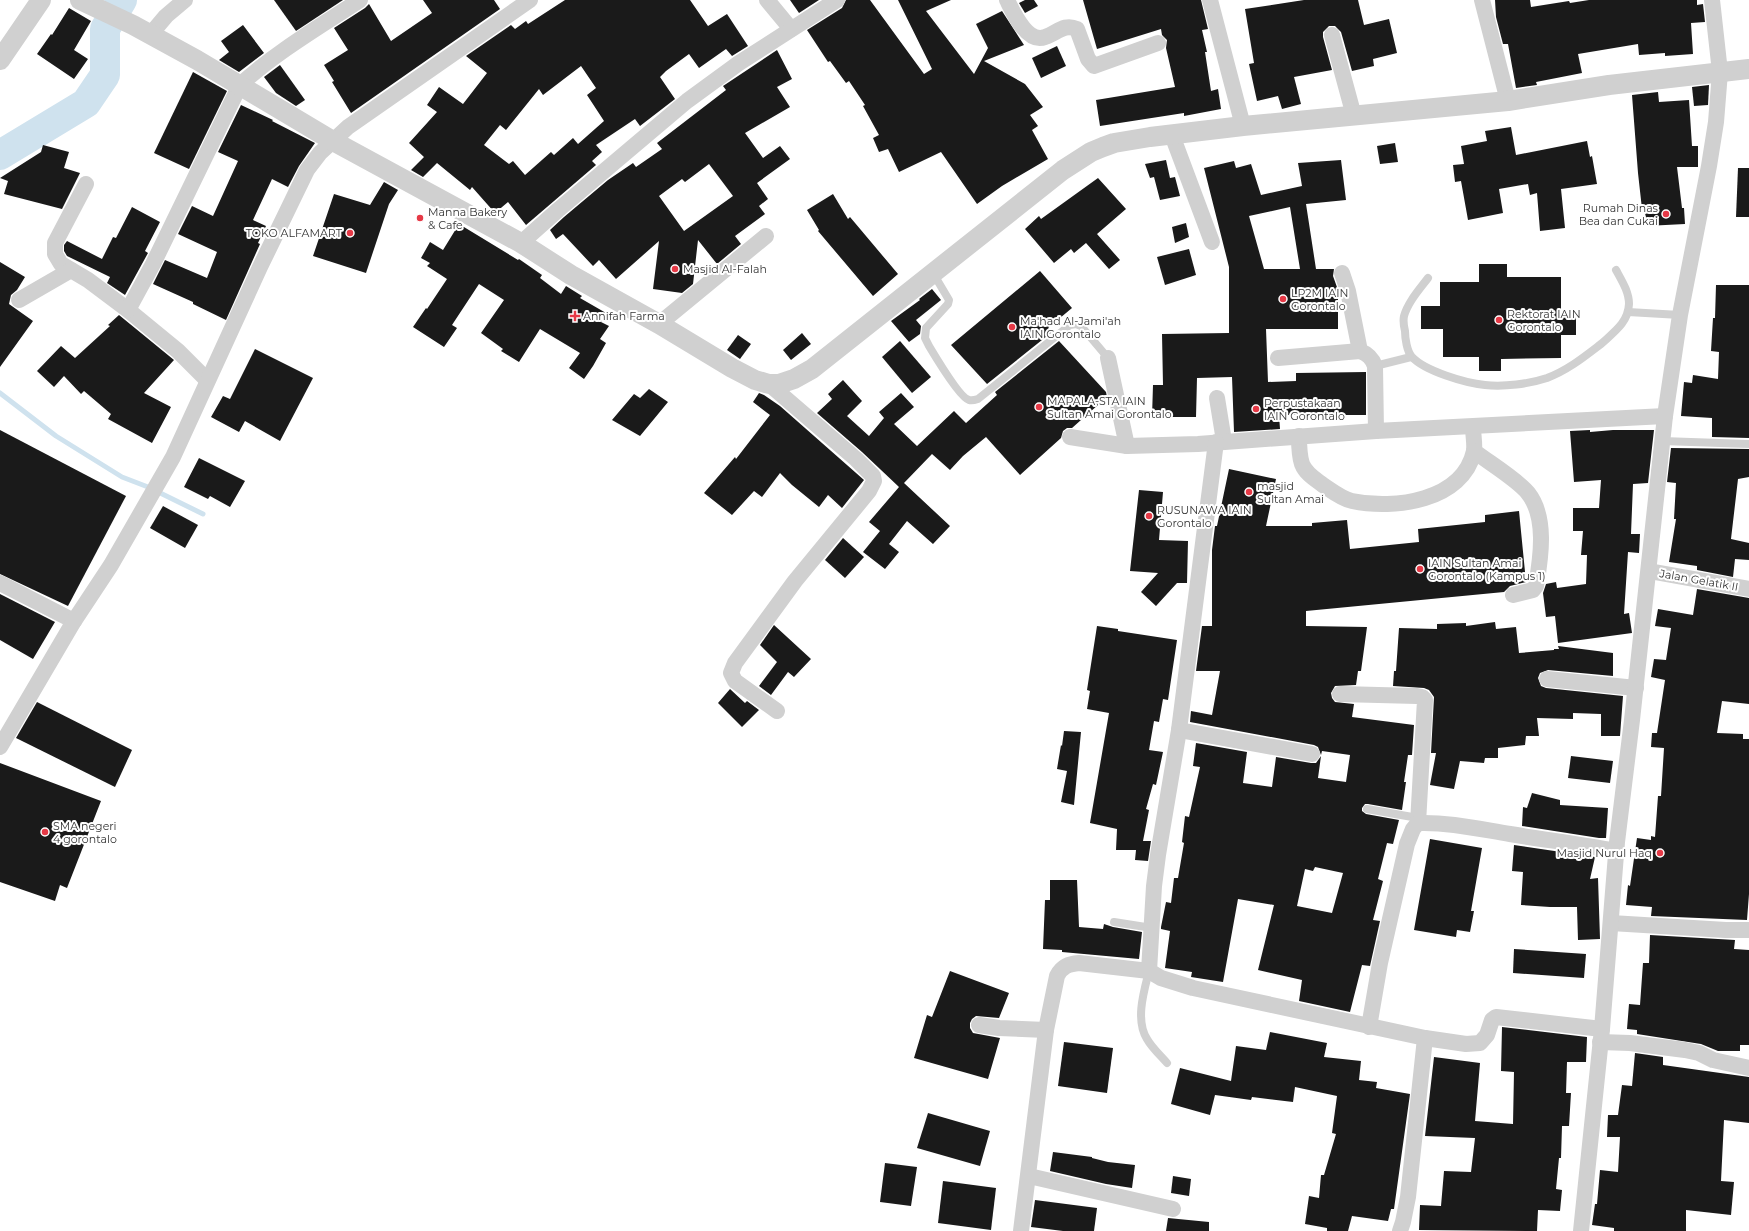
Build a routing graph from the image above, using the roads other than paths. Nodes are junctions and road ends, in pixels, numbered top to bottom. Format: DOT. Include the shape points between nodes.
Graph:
graph roads {
  1 [pos="41,0"];
  2 [pos="185,0"];
  3 [pos="360,0"];
  4 [pos="530,0"];
  5 [pos="767,0"];
  6 [pos="837,0"];
  7 [pos="1008,0"];
  8 [pos="1210,0"];
  9 [pos="1482,0"];
  10 [pos="1712,0"];
  11 [pos="86,3"];
  12 [pos="790,29"];
  13 [pos="150,35"];
  14 [pos="1332,35"];
  15 [pos="1158,43"];
  16 [pos="0,60"];
  17 [pos="1749,69"];
  18 [pos="1720,72"];
  19 [pos="240,85"];
  20 [pos="1508,101"];
  21 [pos="1354,116"];
  22 [pos="1242,126"];
  23 [pos="1172,135"];
  24 [pos="333,141"];
  25 [pos="86,184"];
  26 [pos="766,236"];
  27 [pos="1212,242"];
  28 [pos="521,243"];
  29 [pos="72,270"];
  30 [pos="1616,270"];
  31 [pos="933,273"];
  32 [pos="1342,273"];
  33 [pos="1428,278"];
  34 [pos="19,300"];
  35 [pos="128,310"];
  36 [pos="1628,312"];
  37 [pos="1680,315"];
  38 [pos="659,324"];
  39 [pos="1360,351"];
  40 [pos="1411,357"];
  41 [pos="1108,358"];
  42 [pos="1278,358"];
  43 [pos="1375,366"];
  44 [pos="207,380"];
  45 [pos="769,384"];
  46 [pos="1217,398"];
  47 [pos="1665,416"];
  48 [pos="1473,427"];
  49 [pos="1376,431"];
  50 [pos="1299,436"];
  51 [pos="1076,438"];
  52 [pos="1220,441"];
  53 [pos="1662,441"];
  54 [pos="1749,444"];
  55 [pos="1127,446"];
  56 [pos="1474,451"];
  57 [pos="1649,571"];
  58 [pos="0,583"];
  59 [pos="1749,589"];
  60 [pos="1513,595"];
  61 [pos="74,621"];
  62 [pos="1547,679"];
  63 [pos="1636,688"];
  64 [pos="1340,694"];
  65 [pos="777,711"];
  66 [pos="1179,730"];
  67 [pos="0,747"];
  68 [pos="1312,754"];
  69 [pos="1367,809"];
  70 [pos="1418,820"];
  71 [pos="1616,852"];
  72 [pos="1114,922"];
  73 [pos="1611,923"];
  74 [pos="1152,928"];
  75 [pos="1749,930"];
  76 [pos="1150,971"];
  77 [pos="979,1025"];
  78 [pos="1369,1027"];
  79 [pos="1046,1030"];
  80 [pos="1601,1036"];
  81 [pos="1425,1038"];
  82 [pos="1167,1063"];
  83 [pos="1749,1068"];
  84 [pos="1029,1176"];
  85 [pos="1173,1209"];
  86 [pos="1021,1231"];
  87 [pos="1400,1231"];
  88 [pos="1581,1231"];
  1 -- 16 [label="street"];
  2 -- 13 [label="street" via="166,16"];
  3 -- 19 [label="street" via="278,55"];
  4 -- 24 [label="street" via="378,104"];
  5 -- 12 [label="street"];
  6 -- 12 [label="street"];
  7 -- 15 [label="street" via="1016,19 1025,30 1035,36 1044,38 1066,27 1077,29 1088,59 1094,66"];
  8 -- 22 [label="street"];
  9 -- 20 [label="street"];
  10 -- 18 [label="street"];
  11 -- 13 [label="street"];
  12 -- 28 [label="street" via="687,101"];
  13 -- 19 [label="street"];
  14 -- 21 [label="street"];
  17 -- 18 [label="street"];
  18 -- 20 [label="street" via="1609,85"];
  18 -- 37 [label="street" via="1709,166"];
  19 -- 24 [label="street"];
  19 -- 35 [label="street"];
  20 -- 21 [label="street"];
  21 -- 22 [label="street"];
  22 -- 23 [label="street"];
  23 -- 27 [label="street"];
  23 -- 31 [label="street" via="1114,143 1091,152 1063,170"];
  24 -- 28 [label="street"];
  24 -- 44 [label="street" via="307,170"];
  25 -- 29 [label="street" via="54,248 61,264"];
  26 -- 38 [label="street"];
  28 -- 38 [label="street" via="571,275"];
  29 -- 34 [label="street"];
  29 -- 35 [label="street"];
  30 -- 36 [label="lane" via="1627,292"];
  31 -- 41 [label="lane" via="950,300 926,328 925,338 961,394 968,400 978,399 1070,325 1081,326"];
  31 -- 45 [label="street" via="812,368 794,379"];
  32 -- 39 [label="street"];
  33 -- 40 [label="lane" via="1412,299 1404,317 1405,338"];
  35 -- 44 [label="street" via="178,351"];
  36 -- 37 [label="lane"];
  36 -- 40 [label="lane" via="1617,330 1576,364 1547,378 1518,384 1484,385 1433,371"];
  37 -- 47 [label="street"];
  38 -- 45 [label="street" via="754,380"];
  39 -- 42 [label="street"];
  39 -- 43 [label="street" via="1372,359"];
  40 -- 43 [label="lane"];
  41 -- 55 [label="street"];
  43 -- 49 [label="street"];
  44 -- 61 [label="street" via="173,457 111,565"];
  45 -- 65 [label="street" via="856,459 873,476 874,481 869,491 795,581 735,663 731,674 735,681"];
  46 -- 52 [label="street"];
  47 -- 48 [label="street"];
  47 -- 53 [label="street"];
  48 -- 49 [label="street"];
  48 -- 56 [label="street"];
  49 -- 50 [label="street"];
  50 -- 52 [label="street"];
  50 -- 56 [label="street" via="1302,465 1310,476 1337,495 1351,501 1367,503 1404,503 1427,498 1459,479"];
  51 -- 55 [label="street"];
  52 -- 55 [label="street"];
  52 -- 66 [label="street"];
  53 -- 54 [label="lane"];
  53 -- 57 [label="street"];
  56 -- 60 [label="street" via="1528,493 1539,519 1536,586 1533,590"];
  57 -- 59 [label="street, Jalan Gelatik II"];
  57 -- 63 [label="street"];
  58 -- 61 [label="street"];
  61 -- 67 [label="street"];
  62 -- 63 [label="street"];
  63 -- 71 [label="street"];
  64 -- 70 [label="street" via="1416,696 1425,700"];
  66 -- 68 [label="street"];
  66 -- 74 [label="street" via="1158,855"];
  69 -- 70 [label="lane"];
  70 -- 71 [label="street" via="1592,846"];
  70 -- 78 [label="street" via="1407,844 1398,880"];
  71 -- 73 [label="street"];
  72 -- 74 [label="lane"];
  73 -- 75 [label="street"];
  73 -- 80 [label="street"];
  74 -- 76 [label="street"];
  76 -- 78 [label="street" via="1161,978 1193,988 1285,1006"];
  76 -- 79 [label="street" via="1079,963 1065,966 1057,976"];
  76 -- 82 [label="lane" via="1141,1016 1142,1027 1146,1038"];
  77 -- 79 [label="street"];
  78 -- 81 [label="street"];
  79 -- 84 [label="street"];
  80 -- 81 [label="street" via="1496,1017 1480,1043 1466,1044"];
  80 -- 83 [label="street" via="1699,1053 1713,1060"];
  80 -- 88 [label="street"];
  81 -- 87 [label="street" via="1408,1197"];
  84 -- 85 [label="street"];
  84 -- 86 [label="street"];
}
